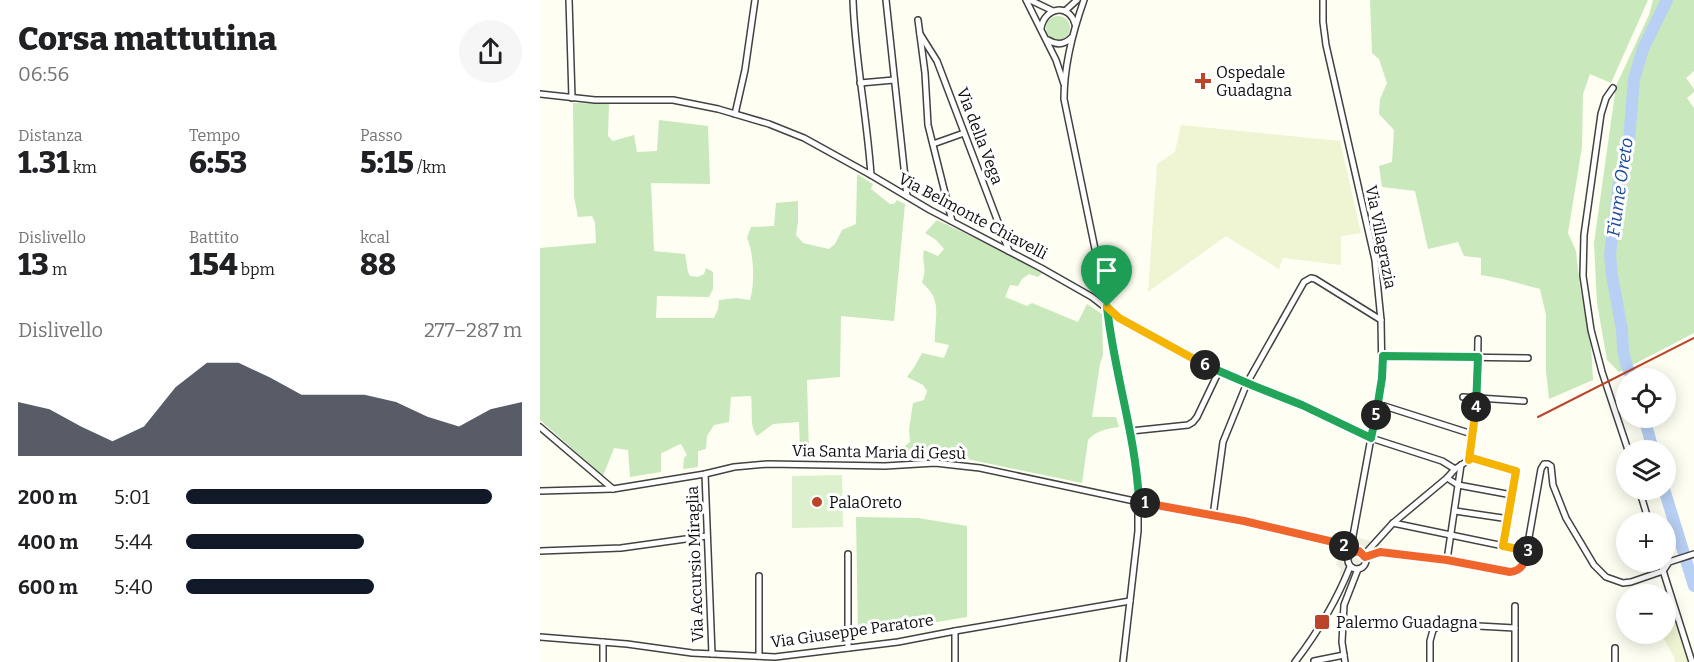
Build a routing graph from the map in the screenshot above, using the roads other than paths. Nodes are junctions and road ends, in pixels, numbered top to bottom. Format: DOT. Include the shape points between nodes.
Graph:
graph roads {
  1 [pos="569,0"];
  2 [pos="755,0"];
  3 [pos="853,0"];
  4 [pos="886,0"];
  5 [pos="1028,0"];
  6 [pos="1077,0"];
  7 [pos="1083,0"];
  8 [pos="1323,0"];
  9 [pos="1053,11"];
  10 [pos="1065,11"];
  11 [pos="918,20"];
  12 [pos="1075,26"];
  13 [pos="1041,29"];
  14 [pos="920,34"];
  15 [pos="1072,38"];
  16 [pos="1046,40"];
  17 [pos="894,80"];
  18 [pos="860,82"];
  19 [pos="1064,85"];
  20 [pos="1613,88"];
  21 [pos="540,94"];
  22 [pos="572,98"];
  23 [pos="735,114"];
  24 [pos="964,133"];
  25 [pos="933,144"];
  26 [pos="871,175"];
  27 [pos="907,196"];
  28 [pos="952,221"];
  29 [pos="1009,251"];
  30 [pos="1107,307"];
  31 [pos="1381,320"];
  32 [pos="1478,339"];
  33 [pos="1383,356"];
  34 [pos="1478,357"];
  35 [pos="1528,358"];
  36 [pos="1219,371"];
  37 [pos="1247,383"];
  38 [pos="1463,397"];
  39 [pos="1477,397"];
  40 [pos="1524,401"];
  41 [pos="1378,404"];
  42 [pos="540,427"];
  43 [pos="1131,431"];
  44 [pos="1472,434"];
  45 [pos="1371,438"];
  46 [pos="1625,440"];
  47 [pos="1470,459"];
  48 [pos="1458,467"];
  49 [pos="705,474"];
  50 [pos="1447,478"];
  51 [pos="1458,485"];
  52 [pos="613,489"];
  53 [pos="540,491"];
  54 [pos="1512,495"];
  55 [pos="1139,502"];
  56 [pos="1455,511"];
  57 [pos="1213,516"];
  58 [pos="1509,519"];
  59 [pos="1392,523"];
  60 [pos="707,536"];
  61 [pos="1451,536"];
  62 [pos="1503,546"];
  63 [pos="540,551"];
  64 [pos="1528,551"];
  65 [pos="1352,552"];
  66 [pos="848,554"];
  67 [pos="1694,554"];
  68 [pos="1365,556"];
  69 [pos="1447,560"];
  70 [pos="1676,560"];
  71 [pos="1350,567"];
  72 [pos="1358,569"];
  73 [pos="1660,572"];
  74 [pos="1663,572"];
  75 [pos="759,576"];
  76 [pos="1130,601"];
  77 [pos="1515,606"];
  78 [pos="1515,628"];
  79 [pos="955,630"];
  80 [pos="540,638"];
  81 [pos="603,642"];
  82 [pos="848,648"];
  83 [pos="1615,648"];
  84 [pos="712,654"];
  85 [pos="1344,655"];
  86 [pos="759,657"];
  87 [pos="775,660"];
  88 [pos="1314,661"];
  89 [pos="603,662"];
  90 [pos="955,662"];
  91 [pos="1124,662"];
  92 [pos="1295,662"];
  93 [pos="1345,662"];
  94 [pos="1430,662"];
  95 [pos="1515,662"];
  96 [pos="1614,662"];
  97 [pos="1692,662"];
  1 -- 22 [label="street"];
  2 -- 23 [label="street" via="746,70"];
  3 -- 18 [label="street"];
  4 -- 17 [label="street"];
  5 -- 9 [label="street"];
  5 -- 13 [label="street"];
  6 -- 10 [label="street"];
  7 -- 12 [label="street"];
  8 -- 31 [label="street, Via Villagrazia" via="1326,45 1375,260"];
  9 -- 10 [label="street"];
  9 -- 13 [label="street" via="1043,20"];
  10 -- 12 [label="street"];
  11 -- 14 [label="street"];
  12 -- 15 [label="street"];
  13 -- 16 [label="street"];
  14 -- 24 [label="street, Via della Vega" via="937,61"];
  14 -- 25 [label="street"];
  15 -- 16 [label="street" via="1061,44"];
  15 -- 19 [label="street"];
  16 -- 19 [label="street"];
  17 -- 18 [label="street"];
  17 -- 27 [label="street"];
  18 -- 26 [label="street"];
  19 -- 30 [label="street"];
  20 -- 46 [label="street" via="1600,114 1584,235 1583,276 1591,330"];
  21 -- 22 [label="street, Via Belmonte Chiavelli"];
  22 -- 23 [label="street, Via Belmonte Chiavelli" via="673,100"];
  23 -- 26 [label="street, Via Belmonte Chiavelli" via="804,138"];
  24 -- 25 [label="street"];
  24 -- 29 [label="street, Via della Vega"];
  25 -- 28 [label="street"];
  26 -- 27 [label="street, Via Belmonte Chiavelli"];
  27 -- 28 [label="street, Via Belmonte Chiavelli"];
  28 -- 29 [label="street, Via Belmonte Chiavelli"];
  29 -- 30 [label="street, Via Belmonte Chiavelli"];
  30 -- 36 [label="street, Via Belmonte Chiavelli" via="1119,318"];
  30 -- 43 [label="street"];
  31 -- 33 [label="street, Via Villagrazia"];
  31 -- 37 [label="street" via="1311,278 1304,282"];
  32 -- 34 [label="street"];
  33 -- 34 [label="street"];
  33 -- 41 [label="street, Via Villagrazia"];
  34 -- 35 [label="street"];
  34 -- 39 [label="street"];
  36 -- 37 [label="street, Via Belmonte Chiavelli"];
  36 -- 43 [label="street" via="1193,422"];
  37 -- 45 [label="street, Via Belmonte Chiavelli"];
  37 -- 57 [label="street" via="1222,442"];
  38 -- 39 [label="street"];
  39 -- 40 [label="street"];
  39 -- 44 [label="street"];
  41 -- 44 [label="street"];
  41 -- 45 [label="street, Via Villagrazia"];
  42 -- 52 [label="street"];
  43 -- 55 [label="street"];
  44 -- 47 [label="street"];
  45 -- 48 [label="street, Via Belmonte Chiavelli"];
  45 -- 65 [label="street, Via Villagrazia"];
  47 -- 48 [label="street"];
  47 -- 54 [label="street" via="1516,471"];
  48 -- 50 [label="street"];
  48 -- 51 [label="street"];
  49 -- 52 [label="street, Via Santa Maria di Gesù"];
  49 -- 55 [label="street, Via Santa Maria di Gesù" via="768,464 935,464 980,468"];
  49 -- 60 [label="street, Via Accursio Miraglia"];
  50 -- 51 [label="street"];
  50 -- 59 [label="street"];
  51 -- 54 [label="street"];
  51 -- 56 [label="street"];
  52 -- 53 [label="street, Via Santa Maria di Gesù"];
  54 -- 58 [label="street"];
  55 -- 57 [label="street, Via Santa Maria di Gesù"];
  55 -- 76 [label="street"];
  56 -- 58 [label="street"];
  56 -- 61 [label="street"];
  57 -- 65 [label="street, Via Santa Maria di Gesù" via="1342,544"];
  58 -- 62 [label="street"];
  59 -- 61 [label="street"];
  59 -- 68 [label="street"];
  60 -- 63 [label="street" via="621,548"];
  60 -- 84 [label="street, Via Accursio Miraglia"];
  61 -- 62 [label="street"];
  61 -- 69 [label="street"];
  62 -- 64 [label="street"];
  64 -- 69 [label="street" via="1522,567 1510,572"];
  64 -- 73 [label="street" via="1542,469 1548,464 1566,518 1601,573 1623,583"];
  65 -- 68 [label="street" via="1359,551"];
  65 -- 71 [label="street" via="1348,558"];
  66 -- 82 [label="street"];
  67 -- 70 [label="street"];
  68 -- 69 [label="street" via="1380,552"];
  68 -- 72 [label="street" via="1365,563"];
  71 -- 72 [label="street"];
  71 -- 92 [label="street" via="1320,628"];
  72 -- 85 [label="street" via="1344,605"];
  74 -- 97 [label="street"];
  75 -- 86 [label="street"];
  76 -- 79 [label="street, Via Giuseppe Paratore"];
  76 -- 91 [label="street"];
  77 -- 78 [label="street"];
  78 -- 94 [label="street" via="1441,624 1433,630"];
  78 -- 95 [label="street"];
  79 -- 82 [label="street, Via Giuseppe Paratore"];
  79 -- 90 [label="street"];
  80 -- 81 [label="street, Via Giuseppe Paratore"];
  81 -- 84 [label="street, Via Giuseppe Paratore"];
  81 -- 89 [label="street"];
  82 -- 87 [label="street, Via Giuseppe Paratore"];
  83 -- 96 [label="street"];
  84 -- 86 [label="street, Via Giuseppe Paratore"];
  85 -- 88 [label="street"];
  85 -- 93 [label="street"];
  86 -- 87 [label="street, Via Giuseppe Paratore"];
}
